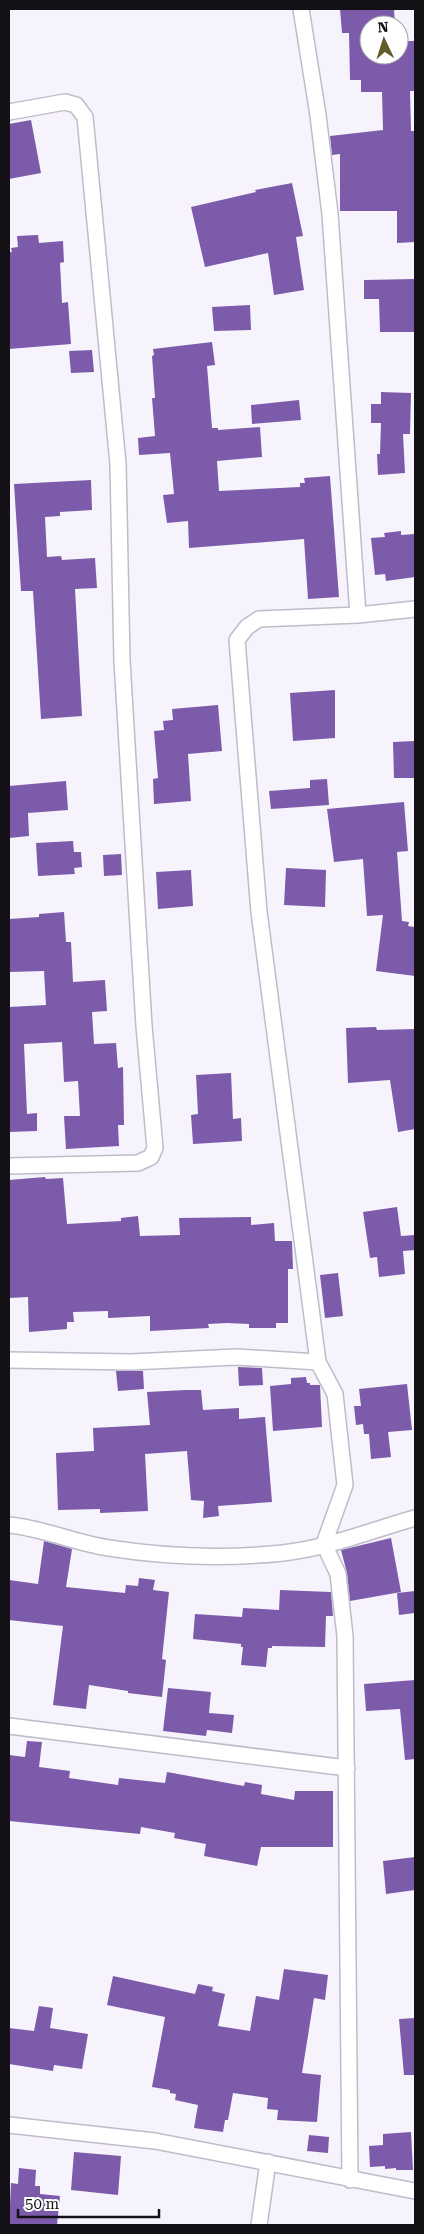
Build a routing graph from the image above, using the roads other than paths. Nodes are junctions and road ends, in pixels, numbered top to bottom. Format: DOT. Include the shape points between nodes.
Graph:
graph roads {
  1 [pos="301,9"];
  2 [pos="9,112"];
  3 [pos="415,610"];
  4 [pos="358,616"];
  5 [pos="9,1166"];
  6 [pos="9,1360"];
  7 [pos="318,1362"];
  8 [pos="415,1518"];
  9 [pos="9,1525"];
  10 [pos="324,1544"];
  11 [pos="9,1726"];
  12 [pos="347,1768"];
  13 [pos="9,2125"];
  14 [pos="268,2162"];
  15 [pos="350,2180"];
  16 [pos="415,2192"];
  17 [pos="259,2225"];
  1 -- 4 [label="street" via="330,214"];
  2 -- 5 [label="street" via="65,102 76,105 85,117 118,464 123,671 144,1026 155,1148 151,1157 138,1163"];
  3 -- 4 [label="street"];
  4 -- 7 [label="street" via="259,619 237,640 259,912"];
  6 -- 7 [label="street" via="131,1362 236,1357"];
  7 -- 10 [label="street" via="335,1394 345,1485"];
  8 -- 10 [label="street"];
  9 -- 10 [label="street" via="30,1527 107,1548 199,1557 284,1553"];
  10 -- 12 [label="street" via="338,1574 345,1636"];
  11 -- 12 [label="street"];
  12 -- 15 [label="street"];
  13 -- 14 [label="street" via="155,2141"];
  14 -- 15 [label="street"];
  14 -- 17 [label="street"];
  15 -- 16 [label="street"];
}
